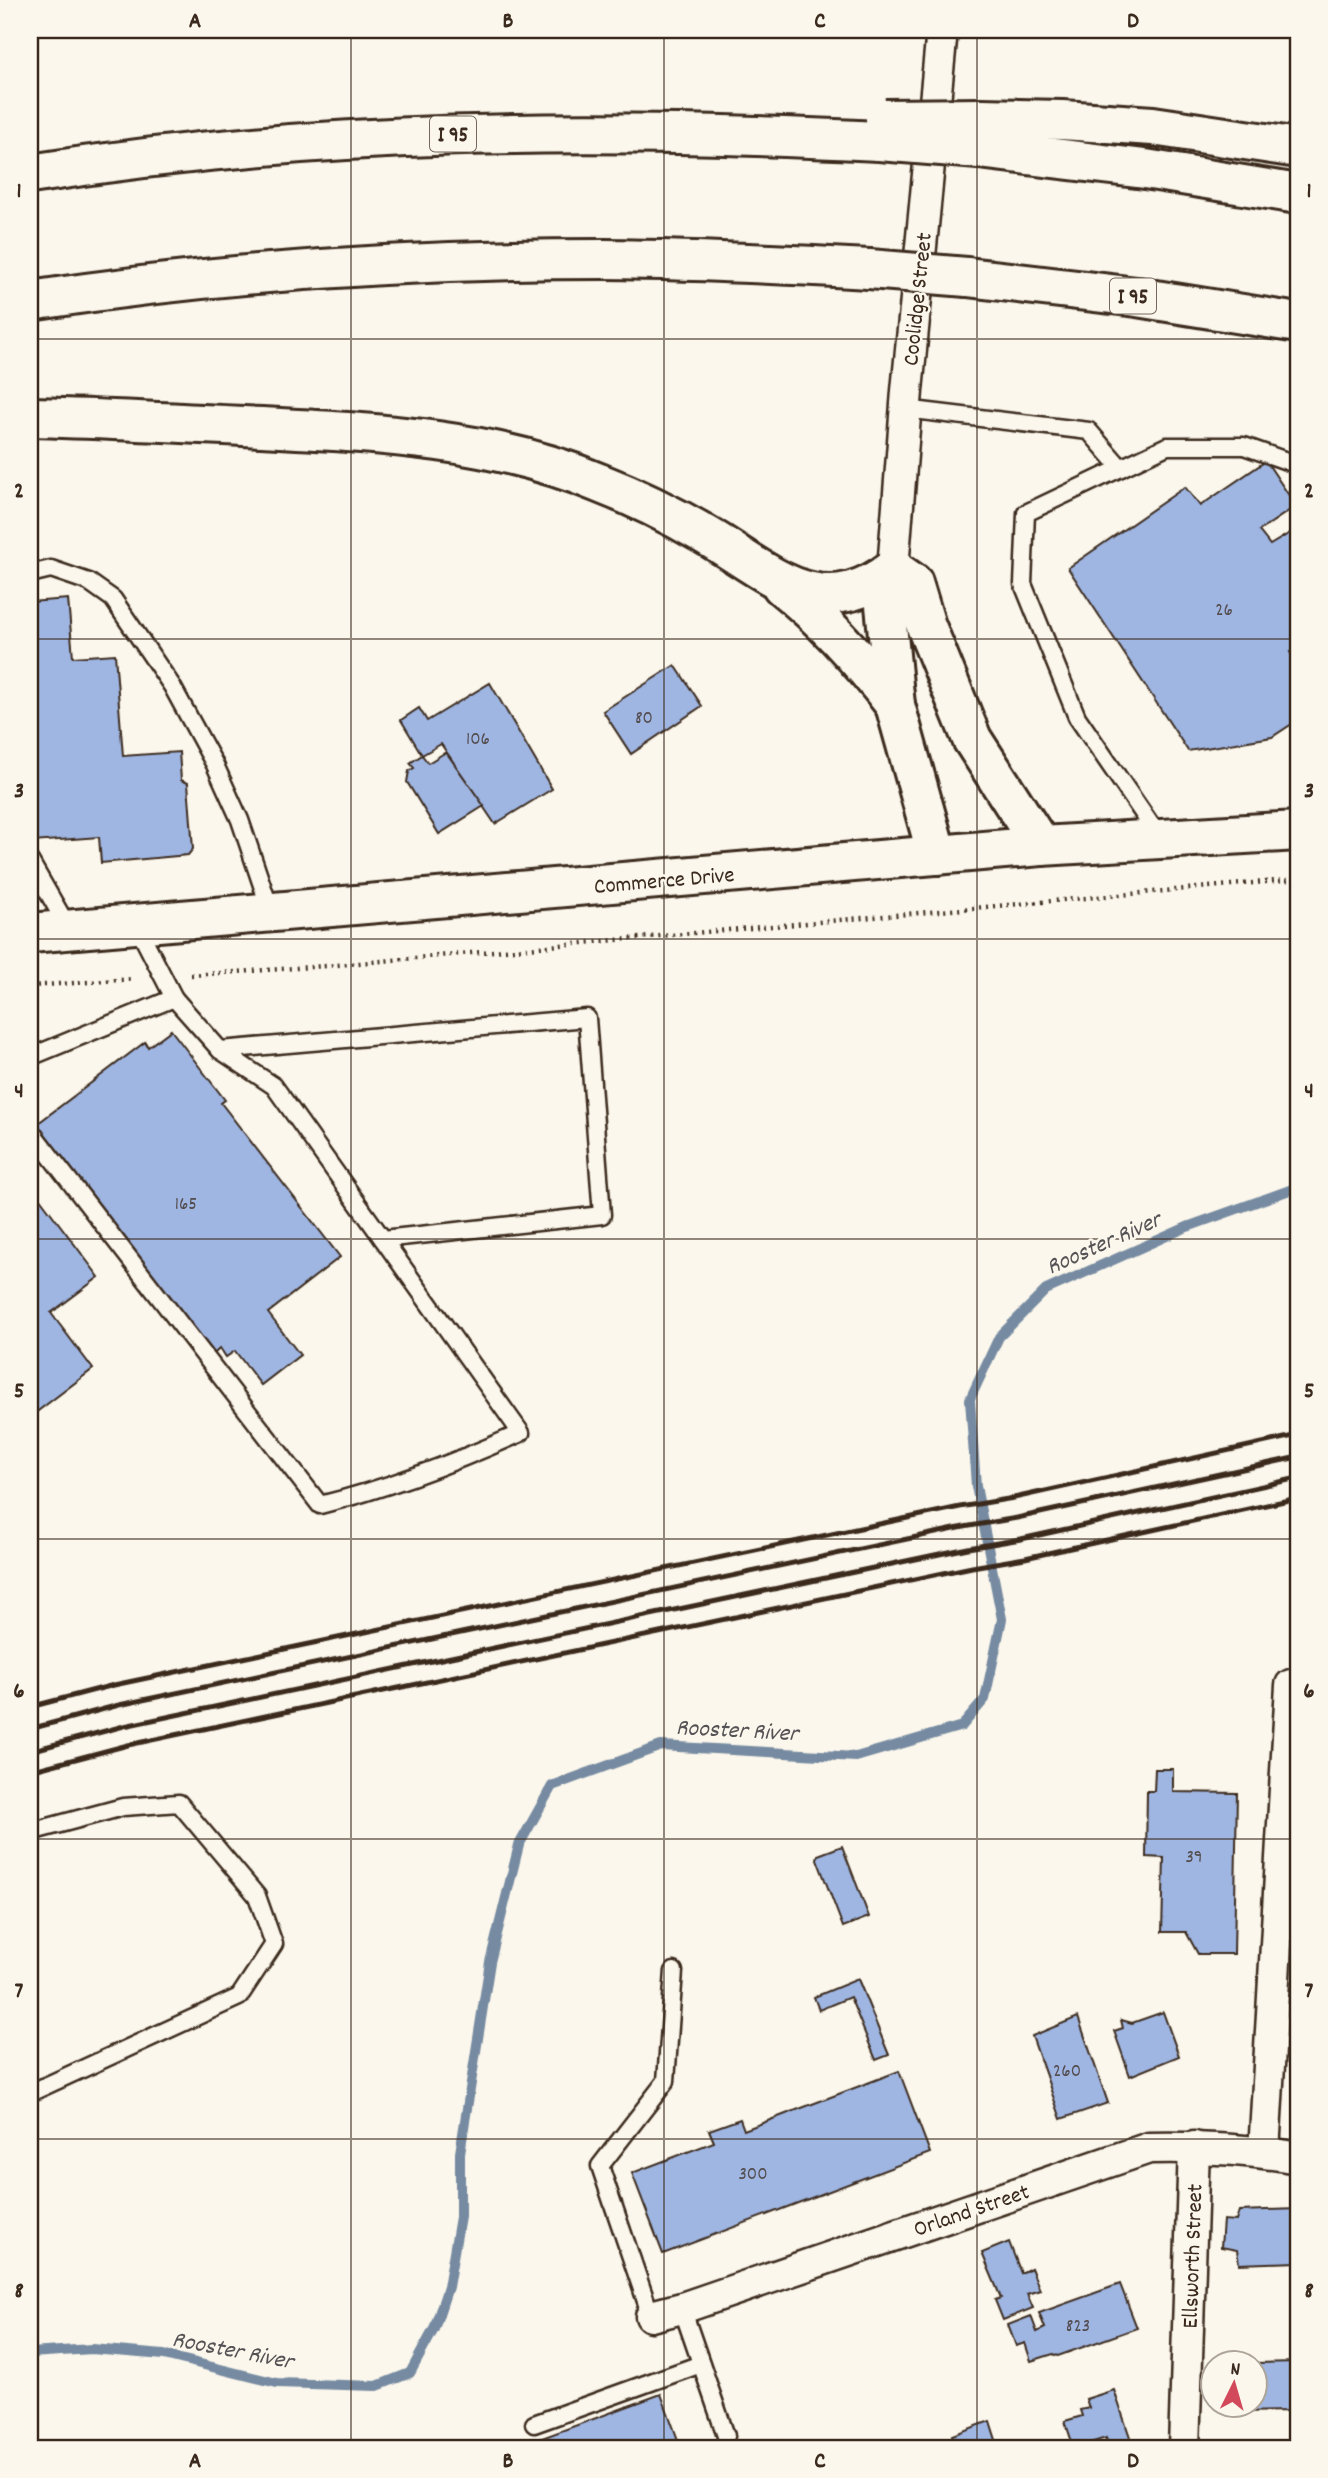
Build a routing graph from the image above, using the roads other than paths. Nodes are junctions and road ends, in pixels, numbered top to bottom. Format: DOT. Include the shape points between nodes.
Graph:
graph roads {
  1 [pos="943,30"];
  2 [pos="980,134"];
  3 [pos="1298,148"];
  4 [pos="30,174"];
  5 [pos="1298,194"];
  6 [pos="30,301"];
  7 [pos="1298,323"];
  8 [pos="905,409"];
  9 [pos="30,417"];
  10 [pos="1298,465"];
  11 [pos="1121,468"];
  12 [pos="752,564"];
  13 [pos="893,569"];
  14 [pos="30,574"];
  15 [pos="895,705"];
  16 [pos="1298,831"];
  17 [pos="1160,839"];
  18 [pos="1041,846"];
  19 [pos="937,855"];
  20 [pos="30,861"];
  21 [pos="271,912"];
  22 [pos="136,924"];
  23 [pos="69,929"];
  24 [pos="30,933"];
  25 [pos="174,998"];
  26 [pos="220,1050"];
  27 [pos="30,1057"];
  28 [pos="30,1130"];
  29 [pos="383,1239"];
  30 [pos="1291,1685"];
  31 [pos="30,1832"];
  32 [pos="674,1971"];
  33 [pos="30,2093"];
  34 [pos="1194,2147"];
  35 [pos="1264,2152"];
  36 [pos="1298,2158"];
  37 [pos="682,2308"];
  38 [pos="651,2316"];
  39 [pos="701,2364"];
  40 [pos="534,2424"];
  41 [pos="726,2436"];
  42 [pos="1184,2448"];
  1 -- 8 [label="street, Coolidge Street"];
  2 -- 3 [label="main road" via="1062,120 1153,126"];
  2 -- 4 [label="main road, I 95, bridge" via="880,130 475,133 206,152"];
  2 -- 5 [label="main road, I 95" via="1145,169"];
  6 -- 7 [label="main road, I 95, bridge" via="342,268 619,260 967,277 1137,297"];
  8 -- 11 [label="lane" via="1088,431"];
  8 -- 13 [label="street, Coolidge Street"];
  9 -- 12 [label="main road" via="408,435 468,445 596,481 653,506"];
  10 -- 11 [label="lane" via="1244,446 1167,446"];
  11 -- 17 [label="lane" via="1026,513 1023,584 1077,717"];
  12 -- 13 [label="main road" via="789,586 834,594 874,584"];
  12 -- 15 [label="main road" via="814,613"];
  13 -- 15 [label="main road, Coolidge Street" via="885,605"];
  13 -- 18 [label="main road" via="913,583 972,739"];
  14 -- 21 [label="lane" via="51,569 89,582 113,599 173,686 215,765 240,820"];
  15 -- 19 [label="main road, Coolidge Street"];
  16 -- 17 [label="main road, Commerce Drive"];
  17 -- 18 [label="main road, Commerce Drive"];
  18 -- 19 [label="main road, Commerce Drive"];
  19 -- 21 [label="main road, Commerce Drive"];
  20 -- 23 [label="lane"];
  21 -- 22 [label="main road, Commerce Drive"];
  22 -- 23 [label="main road, Commerce Drive"];
  22 -- 25 [label="lane"];
  23 -- 24 [label="main road, Commerce Drive"];
  25 -- 26 [label="lane"];
  25 -- 27 [label="lane"];
  26 -- 29 [label="lane" via="274,1086"];
  26 -- 29 [label="lane" via="587,1018 602,1215"];
  28 -- 29 [label="lane" via="320,1505 474,1454 520,1433"];
  30 -- 35 [label="street"];
  31 -- 33 [label="lane" via="124,1807 178,1803 257,1896 274,1944 239,1997"];
  32 -- 38 [label="lane" via="666,2081 600,2166"];
  34 -- 35 [label="street, Orland Street"];
  34 -- 37 [label="street, Orland Street" via="1149,2148"];
  34 -- 42 [label="street, Ellsworth Street"];
  35 -- 36 [label="street, Orland Street"];
  37 -- 38 [label="street, Orland Street"];
  37 -- 39 [label="lane"];
  39 -- 40 [label="lane"];
  39 -- 41 [label="lane"];
}
